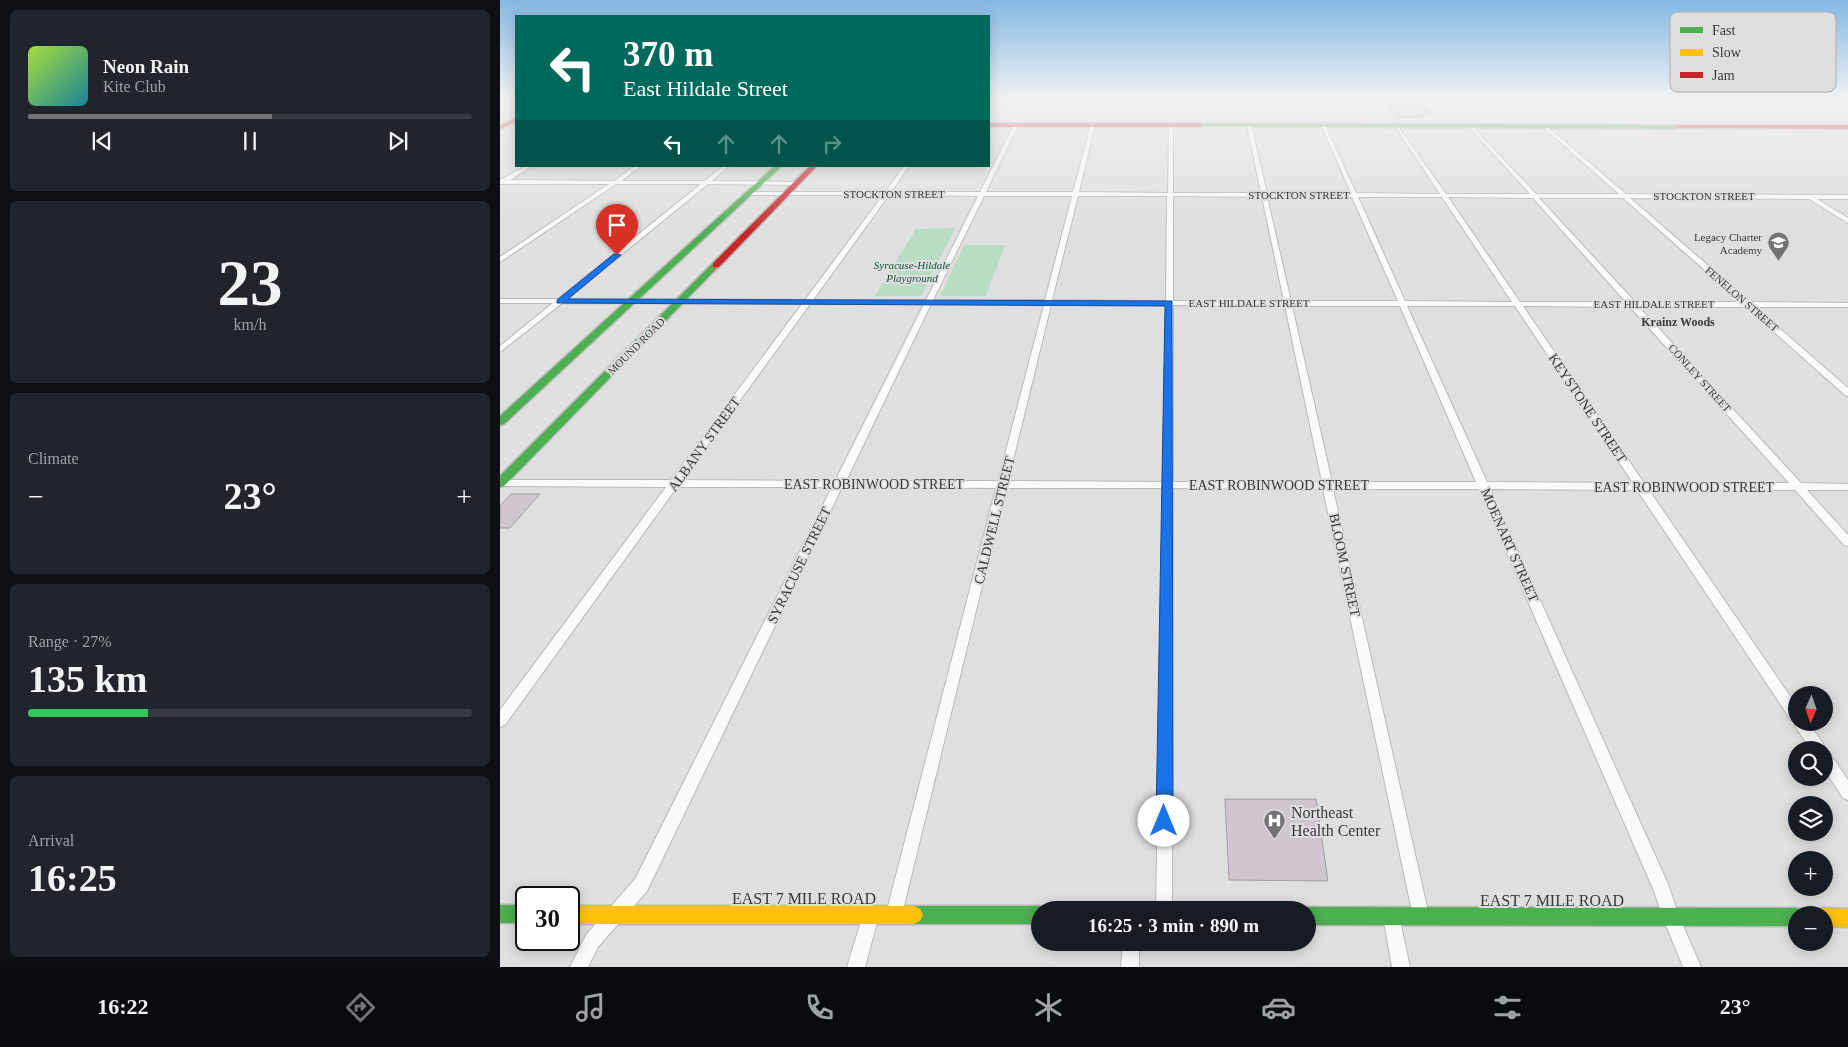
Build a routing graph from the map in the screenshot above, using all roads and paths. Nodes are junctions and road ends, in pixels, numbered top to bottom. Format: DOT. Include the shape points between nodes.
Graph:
graph roads {
  1 [pos="1008,142"];
  2 [pos="1089,142"];
  3 [pos="1171,142"];
  4 [pos="1253,142"];
  5 [pos="1331,142"];
  6 [pos="1408,142"];
  7 [pos="1486,142"];
  8 [pos="1563,142"];
  9 [pos="528,167"];
  10 [pos="638,167"];
  11 [pos="726,167"];
  12 [pos="778,167"];
  13 [pos="813,167"];
  14 [pos="906,167"];
  15 [pos="615,182"];
  16 [pos="707,182"];
  17 [pos="762,182"];
  18 [pos="798,182"];
  19 [pos="501,183"];
  20 [pos="750,193"];
  21 [pos="786,193"];
  22 [pos="887,194"];
  23 [pos="982,194"];
  24 [pos="1075,194"];
  25 [pos="1170,195"];
  26 [pos="1264,195"];
  27 [pos="1354,195"];
  28 [pos="1444,195"];
  29 [pos="1534,196"];
  30 [pos="1625,196"];
  31 [pos="1809,196"];
  32 [pos="1848,197"];
  33 [pos="1848,221"];
  34 [pos="500,260"];
  35 [pos="500,301"];
  36 [pos="560,301"];
  37 [pos="632,302"];
  38 [pos="680,302"];
  39 [pos="808,302"];
  40 [pos="928,302"];
  41 [pos="1048,303"];
  42 [pos="1169,303"];
  43 [pos="1288,303"];
  44 [pos="1403,304"];
  45 [pos="1518,304"];
  46 [pos="1633,304"];
  47 [pos="1748,304"];
  48 [pos="1848,305"];
  49 [pos="500,350"];
  50 [pos="1848,393"];
  51 [pos="500,422"];
  52 [pos="500,483"];
  53 [pos="675,483"];
  54 [pos="839,484"];
  55 [pos="1003,484"];
  56 [pos="1167,485"];
  57 [pos="1327,486"];
  58 [pos="1484,486"];
  59 [pos="1641,487"];
  60 [pos="1798,487"];
  61 [pos="1848,487"];
  62 [pos="1848,542"];
  63 [pos="1788,704"];
  64 [pos="500,721"];
  65 [pos="1833,770"];
  66 [pos="1848,793"];
  67 [pos="1164,901"];
  68 [pos="500,914"];
  69 [pos="515,914"];
  70 [pos="871,914"];
  71 [pos="894,914"];
  72 [pos="580,915"];
  73 [pos="615,915"];
  74 [pos="1031,915"];
  75 [pos="1316,916"];
  76 [pos="1391,916"];
  77 [pos="1422,916"];
  78 [pos="1670,916"];
  79 [pos="1788,917"];
  80 [pos="1833,917"];
  81 [pos="1848,918"];
  82 [pos="1131,951"];
  83 [pos="579,967"];
  84 [pos="856,967"];
  85 [pos="1130,967"];
  86 [pos="1401,967"];
  87 [pos="1692,967"];
  1 -- 23 [label="street, SYRACUSE STREET"];
  2 -- 24 [label="street, CALDWELL STREET"];
  3 -- 25 [label="street"];
  4 -- 26 [label="street, BLOOM STREET"];
  5 -- 27 [label="street, MOENART STREET"];
  6 -- 28 [label="street, KEYSTONE STREET"];
  7 -- 29 [label="street, CONLEY STREET"];
  8 -- 30 [label="street, FENELON STREET"];
  9 -- 19 [label="street"];
  10 -- 15 [label="street"];
  11 -- 16 [label="street"];
  12 -- 17 [label="street"];
  13 -- 18 [label="street, MOUND ROAD"];
  14 -- 22 [label="street, ALBANY STREET"];
  15 -- 16 [label="street"];
  15 -- 19 [label="street"];
  15 -- 34 [label="street"];
  16 -- 17 [label="street"];
  16 -- 36 [label="street"];
  17 -- 18 [label="street"];
  17 -- 20 [label="street"];
  18 -- 21 [label="street, MOUND ROAD"];
  20 -- 21 [label="street, STOCKTON STREET"];
  20 -- 37 [label="street"];
  21 -- 22 [label="street, STOCKTON STREET"];
  21 -- 38 [label="street, MOUND ROAD"];
  22 -- 23 [label="street, STOCKTON STREET"];
  22 -- 39 [label="street, ALBANY STREET"];
  23 -- 24 [label="street, STOCKTON STREET"];
  23 -- 40 [label="street, SYRACUSE STREET"];
  24 -- 25 [label="street, STOCKTON STREET"];
  24 -- 41 [label="street, CALDWELL STREET"];
  25 -- 26 [label="street, STOCKTON STREET"];
  25 -- 42 [label="street"];
  26 -- 27 [label="street, STOCKTON STREET"];
  26 -- 43 [label="street, BLOOM STREET"];
  27 -- 28 [label="street, STOCKTON STREET"];
  27 -- 44 [label="street, MOENART STREET"];
  28 -- 29 [label="street, STOCKTON STREET"];
  28 -- 45 [label="street, KEYSTONE STREET"];
  29 -- 30 [label="street, STOCKTON STREET"];
  29 -- 46 [label="street, CONLEY STREET"];
  30 -- 31 [label="street, STOCKTON STREET"];
  30 -- 47 [label="street, FENELON STREET"];
  31 -- 32 [label="street, STOCKTON STREET"];
  31 -- 33 [label="street"];
  35 -- 36 [label="street, EAST HILDALE STREET"];
  36 -- 37 [label="street, EAST HILDALE STREET"];
  36 -- 49 [label="street"];
  37 -- 38 [label="street, EAST HILDALE STREET"];
  37 -- 51 [label="street"];
  38 -- 39 [label="street, EAST HILDALE STREET"];
  38 -- 52 [label="street, MOUND ROAD"];
  39 -- 40 [label="street, EAST HILDALE STREET"];
  39 -- 53 [label="street, ALBANY STREET"];
  40 -- 41 [label="street, EAST HILDALE STREET"];
  40 -- 54 [label="street, SYRACUSE STREET"];
  41 -- 42 [label="street, EAST HILDALE STREET"];
  41 -- 55 [label="street, CALDWELL STREET"];
  42 -- 43 [label="street, EAST HILDALE STREET"];
  42 -- 56 [label="street"];
  43 -- 44 [label="street, EAST HILDALE STREET"];
  43 -- 57 [label="street, BLOOM STREET"];
  44 -- 45 [label="street, EAST HILDALE STREET"];
  44 -- 58 [label="street, MOENART STREET"];
  45 -- 46 [label="street, EAST HILDALE STREET"];
  45 -- 59 [label="street, KEYSTONE STREET"];
  46 -- 47 [label="street, EAST HILDALE STREET"];
  46 -- 60 [label="street, CONLEY STREET"];
  47 -- 48 [label="street, EAST HILDALE STREET"];
  47 -- 50 [label="street, FENELON STREET"];
  52 -- 53 [label="street, EAST ROBINWOOD STREET"];
  53 -- 54 [label="street, EAST ROBINWOOD STREET"];
  53 -- 64 [label="street, ALBANY STREET"];
  54 -- 55 [label="street, EAST ROBINWOOD STREET"];
  54 -- 73 [label="street, SYRACUSE STREET" via="641,885"];
  55 -- 56 [label="street, EAST ROBINWOOD STREET"];
  55 -- 71 [label="street, CALDWELL STREET"];
  56 -- 57 [label="street, EAST ROBINWOOD STREET"];
  56 -- 67 [label="street"];
  57 -- 58 [label="street, EAST ROBINWOOD STREET"];
  57 -- 77 [label="street, BLOOM STREET"];
  58 -- 59 [label="street, EAST ROBINWOOD STREET"];
  58 -- 78 [label="street, MOENART STREET" via="1662,890"];
  59 -- 60 [label="street, EAST ROBINWOOD STREET"];
  59 -- 63 [label="street, KEYSTONE STREET"];
  60 -- 61 [label="street, EAST ROBINWOOD STREET"];
  60 -- 62 [label="street, CONLEY STREET"];
  65 -- 66 [label="street"];
  68 -- 69 [label="street"];
  70 -- 71 [label="street, EAST 7 MILE ROAD"];
  70 -- 73 [label="street, EAST 7 MILE ROAD"];
  70 -- 84 [label="street"];
  71 -- 74 [label="street, EAST 7 MILE ROAD"];
  72 -- 73 [label="street, EAST 7 MILE ROAD"];
  73 -- 83 [label="street, SYRACUSE STREET" via="592,941"];
  75 -- 76 [label="street, EAST 7 MILE ROAD"];
  76 -- 77 [label="street, EAST 7 MILE ROAD"];
  76 -- 86 [label="street"];
  77 -- 78 [label="street, EAST 7 MILE ROAD"];
  78 -- 79 [label="street, EAST 7 MILE ROAD"];
  78 -- 87 [label="street, MOENART STREET"];
  80 -- 81 [label="street"];
  82 -- 85 [label="street"];
}
